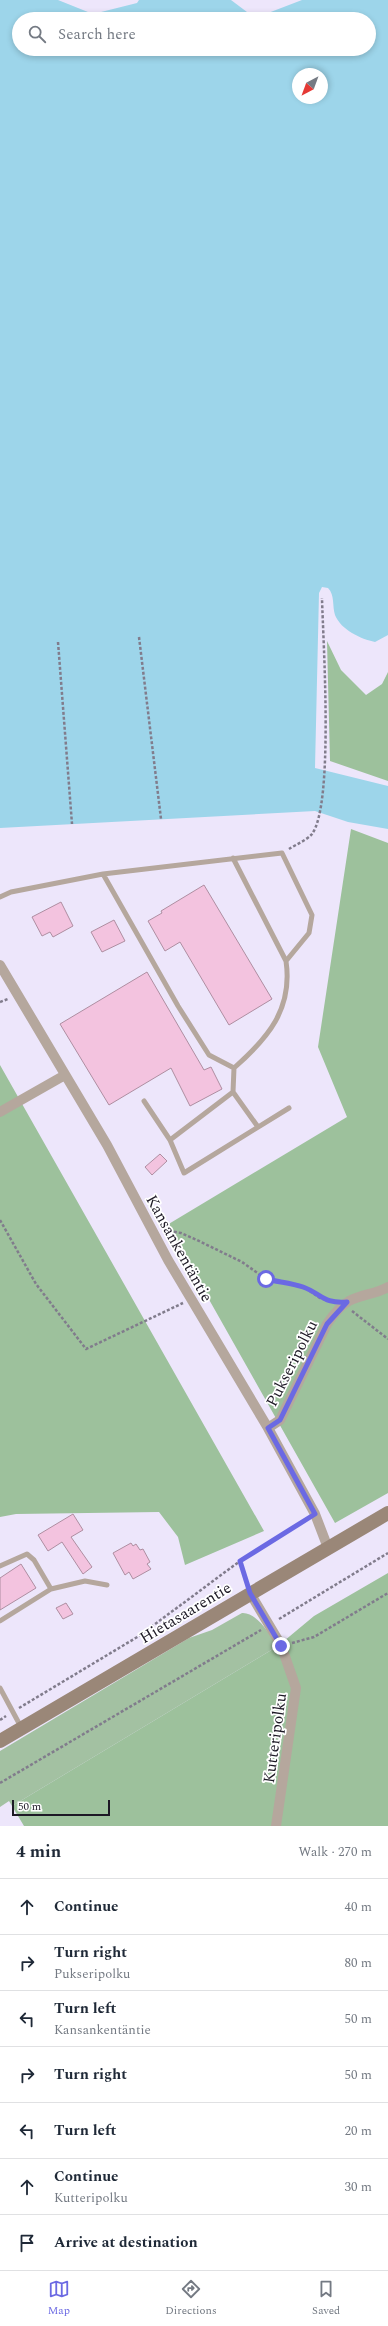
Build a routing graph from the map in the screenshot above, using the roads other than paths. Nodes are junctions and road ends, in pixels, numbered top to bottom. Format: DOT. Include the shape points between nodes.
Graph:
graph roads {
  1 [pos="233,858"];
  2 [pos="103,874"];
  3 [pos="0,897"];
  4 [pos="286,961"];
  5 [pos="0,965"];
  6 [pos="234,1068"];
  7 [pos="65,1075"];
  8 [pos="233,1092"];
  9 [pos="144,1101"];
  10 [pos="289,1108"];
  11 [pos="0,1112"];
  12 [pos="258,1128"];
  13 [pos="170,1140"];
  14 [pos="385,1289"];
  15 [pos="268,1428"];
  16 [pos="388,1513"];
  17 [pos="328,1548"];
  18 [pos="0,1566"];
  19 [pos="107,1585"];
  20 [pos="51,1589"];
  21 [pos="250,1593"];
  22 [pos="0,1621"];
  23 [pos="0,1688"];
  24 [pos="22,1728"];
  25 [pos="0,1741"];
  26 [pos="276,1826"];
  1 -- 2 [label="lane"];
  1 -- 4 [label="lane"];
  1 -- 4 [label="lane" via="282,852 312,915 309,933"];
  2 -- 3 [label="lane" via="11,892"];
  2 -- 6 [label="lane" via="178,1006 210,1055"];
  4 -- 6 [label="lane" via="288,977 283,1004 276,1021 260,1046"];
  5 -- 7 [label="street, Kansankentäntie"];
  6 -- 8 [label="lane"];
  7 -- 11 [label="street"];
  7 -- 15 [label="street, Kansankentäntie" via="107,1145 191,1299"];
  8 -- 12 [label="lane"];
  8 -- 13 [label="lane"];
  9 -- 13 [label="lane"];
  10 -- 12 [label="lane"];
  12 -- 13 [label="lane" via="184,1173"];
  14 -- 15 [label="street, Pukseripolku" via="347,1302 327,1324 280,1420"];
  15 -- 17 [label="street, Kansankentäntie" via="315,1514"];
  16 -- 17 [label="street, Hietasaarentie"];
  17 -- 21 [label="street, Hietasaarentie"];
  18 -- 20 [label="lane" via="27,1554 34,1560"];
  19 -- 20 [label="lane" via="84,1581"];
  20 -- 22 [label="lane"];
  21 -- 24 [label="street, Hietasaarentie"];
  21 -- 26 [label="street, Kutteripolku" via="281,1646 296,1688"];
  23 -- 24 [label="lane"];
  24 -- 25 [label="street, Hietasaarentie"];
}
